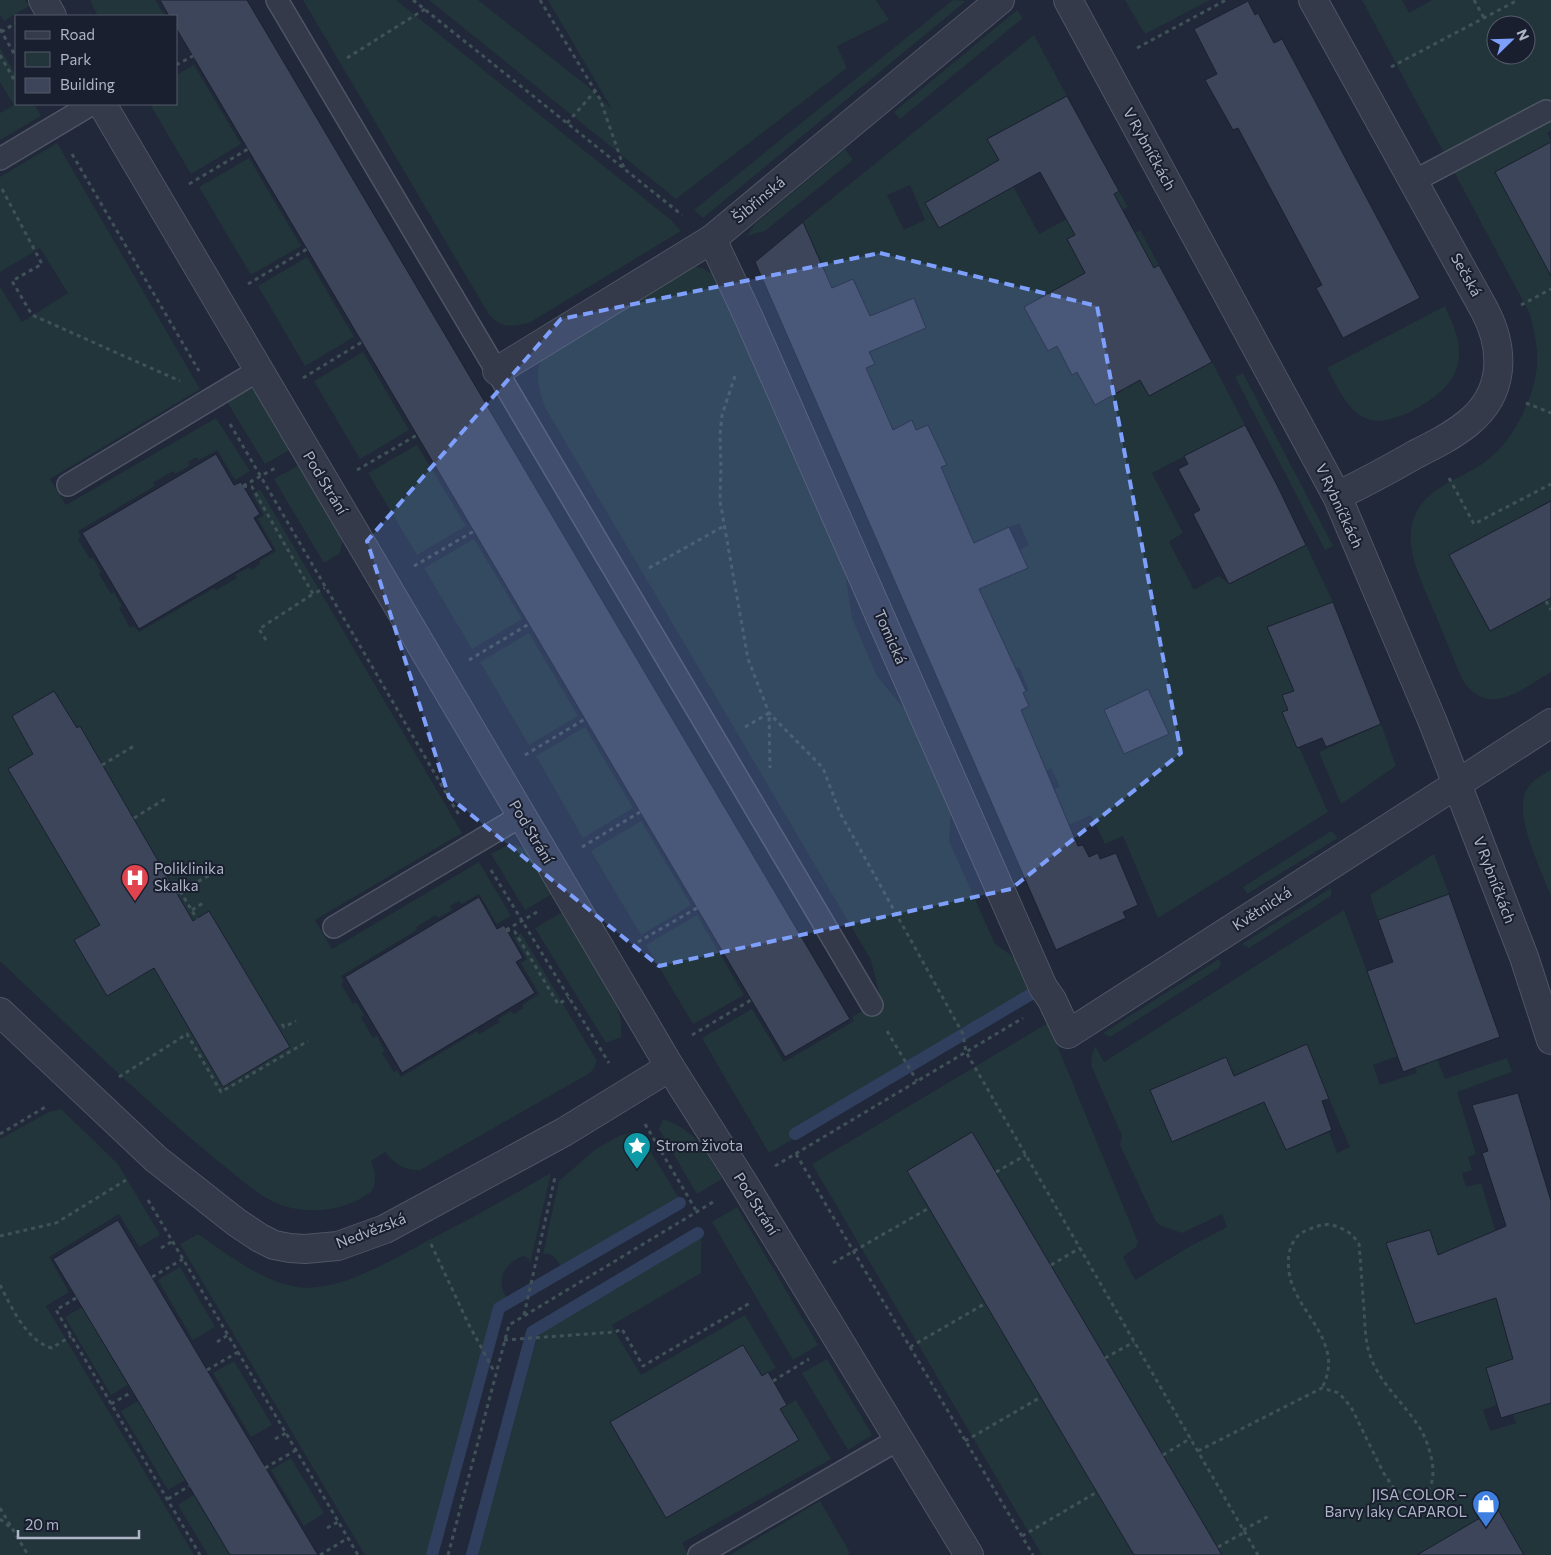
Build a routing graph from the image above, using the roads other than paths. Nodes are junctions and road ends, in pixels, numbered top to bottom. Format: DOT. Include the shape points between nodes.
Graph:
graph roads {
  1 [pos="43,0"];
  2 [pos="278,0"];
  3 [pos="1000,0"];
  4 [pos="1068,0"];
  5 [pos="1314,0"];
  6 [pos="51,15"];
  7 [pos="90,105"];
  8 [pos="103,105"];
  9 [pos="1546,111"];
  10 [pos="0,159"];
  11 [pos="1414,181"];
  12 [pos="712,239"];
  13 [pos="259,370"];
  14 [pos="497,371"];
  15 [pos="68,485"];
  16 [pos="1337,496"];
  17 [pos="1551,723"];
  18 [pos="1457,784"];
  19 [pos="522,816"];
  20 [pos="334,927"];
  21 [pos="872,1005"];
  22 [pos="0,1012"];
  23 [pos="1068,1034"];
  24 [pos="1551,1040"];
  25 [pos="670,1067"];
  26 [pos="898,1439"];
  27 [pos="699,1555"];
  28 [pos="969,1555"];
  1 -- 6 [label="street"];
  2 -- 14 [label="lane"];
  3 -- 12 [label="street, Šibřinská"];
  4 -- 16 [label="street, V Rybníčkách"];
  5 -- 11 [label="street, Sečská"];
  7 -- 10 [label="lane"];
  8 -- 13 [label="street, Pod Strání"];
  9 -- 11 [label="lane"];
  11 -- 16 [label="street, Sečská" via="1491,322 1499,353 1494,388 1470,422 1443,440"];
  12 -- 14 [label="street, Šibřinská"];
  12 -- 23 [label="street, Tomická" via="1043,987"];
  13 -- 15 [label="lane"];
  13 -- 19 [label="street, Pod Strání"];
  14 -- 21 [label="lane"];
  16 -- 18 [label="street, V Rybníčkách"];
  17 -- 18 [label="street, Květnická"];
  18 -- 23 [label="street, Květnická"];
  18 -- 24 [label="street, V Rybníčkách" via="1524,957"];
  19 -- 20 [label="lane"];
  19 -- 25 [label="street, Pod Strání"];
  22 -- 25 [label="street, Nedvězská" via="147,1166 260,1238 274,1245 305,1250 353,1242 385,1229 564,1132"];
  25 -- 26 [label="street, Pod Strání"];
  26 -- 27 [label="lane"];
  26 -- 28 [label="street, Pod Strání"];
}
